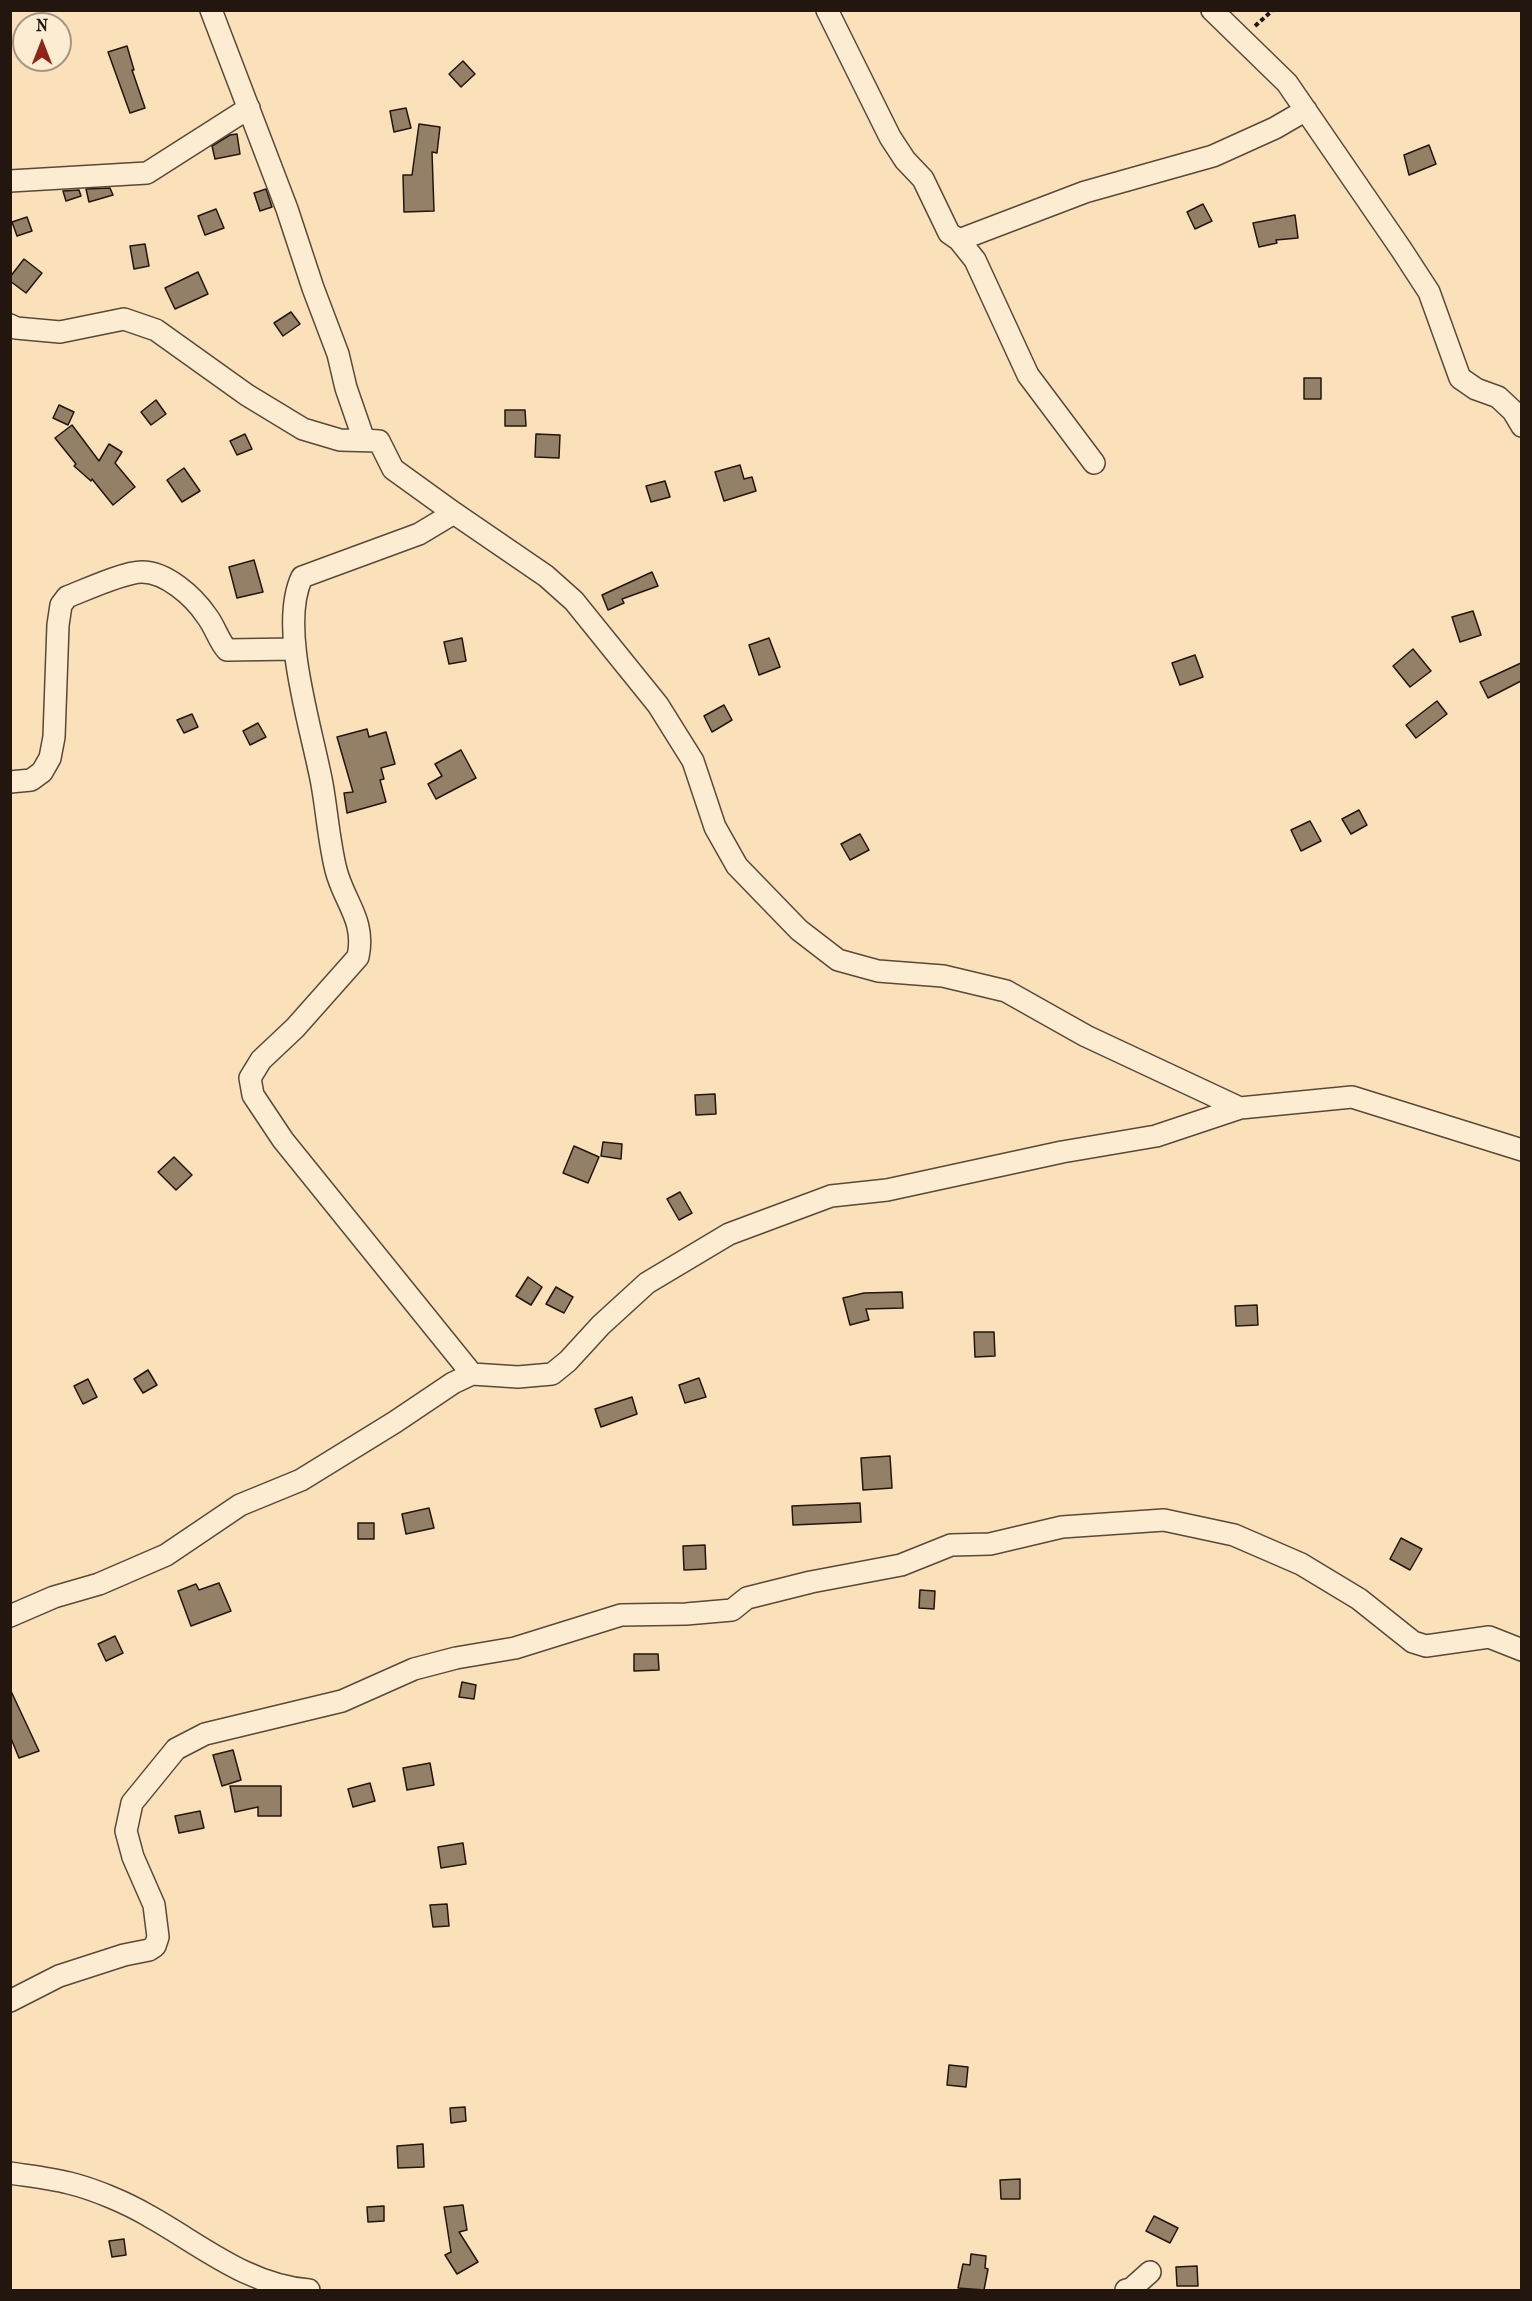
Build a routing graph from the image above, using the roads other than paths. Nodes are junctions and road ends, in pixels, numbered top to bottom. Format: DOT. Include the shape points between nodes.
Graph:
graph roads {
  1 [pos="211,10"];
  2 [pos="827,10"];
  3 [pos="1212,10"];
  4 [pos="249,108"];
  5 [pos="1306,110"];
  6 [pos="10,181"];
  7 [pos="959,240"];
  8 [pos="10,325"];
  9 [pos="1521,426"];
  10 [pos="378,441"];
  11 [pos="1094,463"];
  12 [pos="454,513"];
  13 [pos="294,649"];
  14 [pos="10,782"];
  15 [pos="1240,1108"];
  16 [pos="1521,1150"];
  17 [pos="472,1374"];
  18 [pos="10,1616"];
  19 [pos="1521,1650"];
  20 [pos="10,2001"];
  21 [pos="10,2173"];
  22 [pos="1150,2271"];
  23 [pos="309,2290"];
  24 [pos="1126,2290"];
  1 -- 4 [label="street"];
  2 -- 7 [label="street" via="890,137 923,179 949,233"];
  3 -- 5 [label="street" via="1287,83"];
  4 -- 6 [label="street" via="147,173"];
  4 -- 10 [label="street" via="338,354 364,440"];
  5 -- 7 [label="street" via="1213,156 1085,192"];
  5 -- 9 [label="street" via="1429,292 1460,378 1498,397 1513,411"];
  7 -- 11 [label="street" via="975,260 1028,375"];
  8 -- 10 [label="street" via="60,332 124,319 156,330 247,395 303,429 340,440"];
  10 -- 12 [label="street" via="393,469"];
  12 -- 13 [label="street" via="419,534 302,577 296,588"];
  12 -- 15 [label="street" via="546,576 573,601 658,705 693,761 715,827 737,866 799,930 838,960 878,971 943,976 1006,991 1086,1036"];
  13 -- 14 [label="street" via="228,650 201,609 180,588 156,574 141,572 67,597 61,605 58,625 50,758 42,772 31,780"];
  13 -- 17 [label="street" via="336,871 358,923 361,942 358,957 261,1060 250,1078 253,1095 283,1140"];
  15 -- 16 [label="street" via="1352,1096"];
  15 -- 17 [label="street" via="1156,1136 887,1190 831,1196 729,1234 647,1283 552,1374"];
  17 -- 18 [label="street" via="301,1480 240,1506 166,1555"];
  19 -- 20 [label="street" via="1489,1637 1426,1646 1413,1642 1359,1599 1301,1564 1234,1535 1164,1520 1062,1527 990,1544 951,1545 901,1565 747,1598 732,1610 621,1615 515,1648 414,1669 342,1701 205,1734 176,1749 132,1803 126,1831 154,1905 158,1937 155,1946 60,1976"];
  21 -- 23 [label="street" via="69,2183 101,2194 148,2215 253,2277 287,2289"];
  22 -- 24 [label="street"];
}
